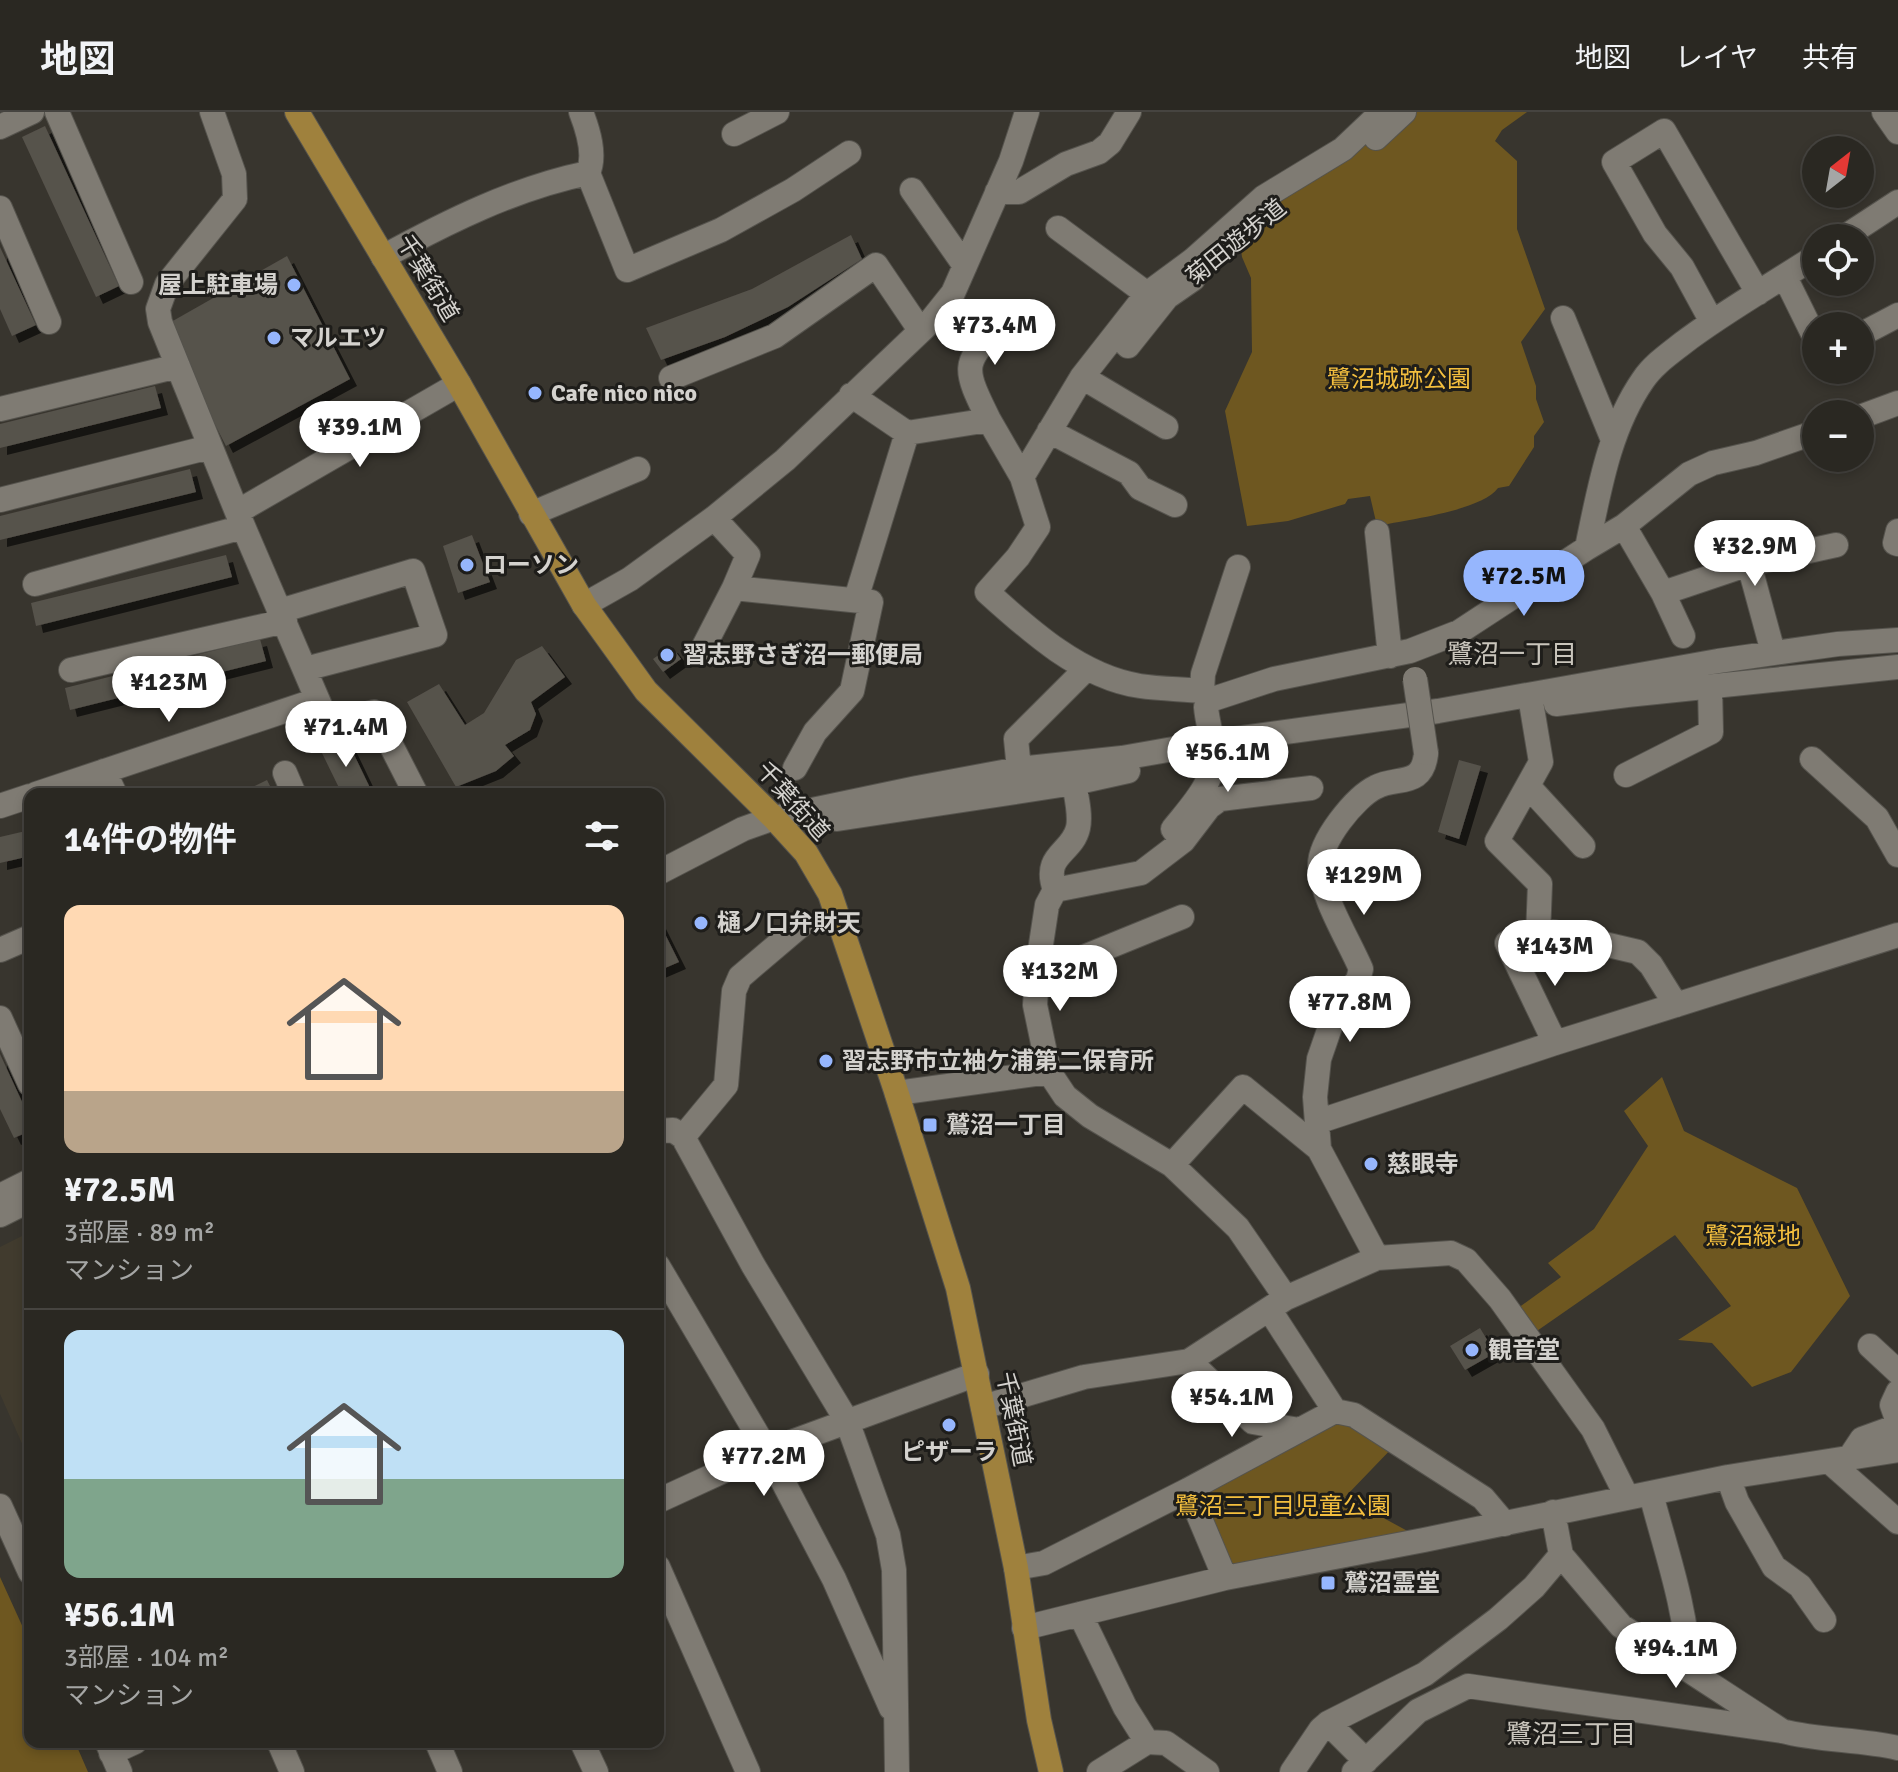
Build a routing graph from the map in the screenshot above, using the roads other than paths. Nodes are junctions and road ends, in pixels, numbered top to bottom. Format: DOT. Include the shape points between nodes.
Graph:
graph roads {
  1 [pos="32,112"];
  2 [pos="57,112"];
  3 [pos="212,112"];
  4 [pos="297,112"];
  5 [pos="581,112"];
  6 [pos="777,112"];
  7 [pos="1027,112"];
  8 [pos="1129,112"];
  9 [pos="1382,112"];
  10 [pos="1404,112"];
  11 [pos="1884,112"];
  12 [pos="0,127"];
  13 [pos="1898,132"];
  14 [pos="734,134"];
  15 [pos="849,153"];
  16 [pos="588,173"];
  17 [pos="912,190"];
  18 [pos="997,192"];
  19 [pos="1898,202"];
  20 [pos="0,208"];
  21 [pos="1864,224"];
  22 [pos="1058,228"];
  23 [pos="383,257"];
  24 [pos="1802,265"];
  25 [pos="965,266"];
  26 [pos="1785,277"];
  27 [pos="131,282"];
  28 [pos="1758,293"];
  29 [pos="1147,294"];
  30 [pos="1802,312"];
  31 [pos="1898,315"];
  32 [pos="1006,316"];
  33 [pos="1563,318"];
  34 [pos="49,322"];
  35 [pos="1712,322"];
  36 [pos="1874,328"];
  37 [pos="920,330"];
  38 [pos="1116,335"];
  39 [pos="178,366"];
  40 [pos="1082,377"];
  41 [pos="671,378"];
  42 [pos="459,384"];
  43 [pos="851,395"];
  44 [pos="1898,403"];
  45 [pos="0,409"];
  46 [pos="1874,412"];
  47 [pos="989,420"];
  48 [pos="1166,427"];
  49 [pos="1049,431"];
  50 [pos="907,433"];
  51 [pos="1802,437"];
  52 [pos="1613,440"];
  53 [pos="210,447"];
  54 [pos="638,469"];
  55 [pos="1022,477"];
  56 [pos="0,500"];
  57 [pos="1175,505"];
  58 [pos="531,514"];
  59 [pos="714,518"];
  60 [pos="240,519"];
  61 [pos="1624,526"];
  62 [pos="1898,531"];
  63 [pos="1377,532"];
  64 [pos="1898,544"];
  65 [pos="1836,545"];
  66 [pos="1587,548"];
  67 [pos="1749,564"];
  68 [pos="1238,567"];
  69 [pos="35,584"];
  70 [pos="734,588"];
  71 [pos="1663,593"];
  72 [pos="856,599"];
  73 [pos="584,605"];
  74 [pos="283,616"];
  75 [pos="1683,636"];
  76 [pos="1898,640"];
  77 [pos="1773,652"];
  78 [pos="1400,653"];
  79 [pos="700,654"];
  80 [pos="1898,667"];
  81 [pos="1087,668"];
  82 [pos="305,669"];
  83 [pos="71,670"];
  84 [pos="1710,687"];
  85 [pos="1206,696"];
  86 [pos="317,700"];
  87 [pos="1532,708"];
  88 [pos="1213,747"];
  89 [pos="1812,759"];
  90 [pos="795,768"];
  91 [pos="1019,769"];
  92 [pos="104,771"];
  93 [pos="1626,775"];
  94 [pos="1074,783"];
  95 [pos="1528,786"];
  96 [pos="54,788"];
  97 [pos="112,788"];
  98 [pos="413,788"];
  99 [pos="1311,788"];
  100 [pos="24,798"];
  101 [pos="1,804"];
  102 [pos="780,824"];
  103 [pos="1183,841"];
  104 [pos="1583,846"];
  105 [pos="1898,855"];
  106 [pos="664,870"];
  107 [pos="664,888"];
  108 [pos="1055,890"];
  109 [pos="1182,917"];
  110 [pos="801,925"];
  111 [pos="1898,935"];
  112 [pos="1538,936"];
  113 [pos="24,940"];
  114 [pos="0,950"];
  115 [pos="1037,976"];
  116 [pos="1676,1005"];
  117 [pos="0,1018"];
  118 [pos="1555,1043"];
  119 [pos="24,1071"];
  120 [pos="1049,1072"];
  121 [pos="897,1093"];
  122 [pos="1317,1122"];
  123 [pos="664,1131"];
  124 [pos="683,1137"];
  125 [pos="1319,1149"];
  126 [pos="1172,1165"];
  127 [pos="24,1184"];
  128 [pos="0,1196"];
  129 [pos="24,1203"];
  130 [pos="0,1215"];
  131 [pos="1377,1258"];
  132 [pos="664,1280"];
  133 [pos="1278,1303"];
  134 [pos="1870,1346"];
  135 [pos="1189,1361"];
  136 [pos="1898,1372"];
  137 [pos="977,1374"];
  138 [pos="1898,1392"];
  139 [pos="983,1407"];
  140 [pos="1335,1411"];
  141 [pos="847,1421"];
  142 [pos="1898,1424"];
  143 [pos="1299,1430"];
  144 [pos="1898,1450"];
  145 [pos="767,1451"];
  146 [pos="1840,1460"];
  147 [pos="1728,1477"];
  148 [pos="1188,1490"];
  149 [pos="1639,1496"];
  150 [pos="664,1498"];
  151 [pos="0,1506"];
  152 [pos="1553,1512"];
  153 [pos="1898,1522"];
  154 [pos="1505,1524"];
  155 [pos="1561,1555"];
  156 [pos="24,1559"];
  157 [pos="1016,1568"];
  158 [pos="1225,1578"];
  159 [pos="664,1581"];
  160 [pos="1080,1614"];
  161 [pos="1824,1620"];
  162 [pos="1024,1628"];
  163 [pos="1451,1652"];
  164 [pos="1689,1670"];
  165 [pos="1468,1686"];
  166 [pos="895,1717"];
  167 [pos="1328,1723"];
  168 [pos="1782,1731"];
  169 [pos="1147,1742"];
  170 [pos="282,1748"];
  171 [pos="440,1748"];
  172 [pos="585,1748"];
  173 [pos="1898,1748"];
  174 [pos="1360,1767"];
  175 [pos="292,1772"];
  176 [pos="450,1772"];
  177 [pos="596,1772"];
  178 [pos="748,1772"];
  179 [pos="897,1772"];
  180 [pos="1051,1772"];
  181 [pos="1099,1772"];
  182 [pos="1207,1772"];
  183 [pos="1292,1772"];
  1 -- 12 [label="street"];
  2 -- 27 [label="street"];
  3 -- 39 [label="street" via="234,174 235,199 167,284 158,309"];
  4 -- 23 [label="highway, 千葉街道"];
  5 -- 16 [label="street" via="592,164"];
  6 -- 14 [label="street"];
  7 -- 18 [label="street"];
  8 -- 18 [label="street" via="1099,152 1066,164 1019,192"];
  9 -- 29 [label="street" via="1343,149 1264,197"];
  10 -- 38 [label="street, 菊田遊歩道" via="1354,160 1271,210 1167,297 1128,346"];
  11 -- 13 [label="street"];
  15 -- 16 [label="street" via="721,230 627,270"];
  16 -- 23 [label="street" via="488,205"];
  17 -- 25 [label="street"];
  18 -- 25 [label="street"];
  19 -- 21 [label="street"];
  20 -- 34 [label="street"];
  22 -- 29 [label="street"];
  23 -- 42 [label="highway, 千葉街道"];
  24 -- 26 [label="street"];
  25 -- 37 [label="street" via="953,293"];
  26 -- 28 [label="street"];
  26 -- 30 [label="street"];
  28 -- 35 [label="street"];
  28 -- 35 [label="street" via="1664,131 1614,162"];
  29 -- 38 [label="street"];
  31 -- 36 [label="street"];
  32 -- 47 [label="street" via="972,357 970,367 970,382"];
  33 -- 52 [label="street"];
  35 -- 52 [label="street" via="1643,380"];
  37 -- 41 [label="street" via="876,265 775,336"];
  37 -- 43 [label="street"];
  38 -- 40 [label="street"];
  39 -- 45 [label="street"];
  39 -- 53 [label="street"];
  40 -- 48 [label="street"];
  40 -- 49 [label="street"];
  42 -- 58 [label="highway, 千葉街道"];
  42 -- 60 [label="street"];
  43 -- 50 [label="street"];
  43 -- 59 [label="street" via="785,460"];
  44 -- 46 [label="street"];
  47 -- 50 [label="street"];
  47 -- 55 [label="street"];
  49 -- 55 [label="street"];
  49 -- 57 [label="street" via="1129,473 1140,488"];
  50 -- 72 [label="street"];
  51 -- 61 [label="street" via="1689,474"];
  52 -- 66 [label="street"];
  53 -- 56 [label="street"];
  53 -- 60 [label="street"];
  54 -- 58 [label="street"];
  55 -- 81 [label="street" via="1038,527 987,592 1026,628"];
  58 -- 73 [label="highway, 千葉街道"];
  59 -- 70 [label="street" via="748,555"];
  59 -- 73 [label="street"];
  60 -- 69 [label="street"];
  60 -- 74 [label="street"];
  61 -- 66 [label="street"];
  61 -- 71 [label="street"];
  62 -- 64 [label="street"];
  63 -- 78 [label="street"];
  65 -- 67 [label="street"];
  66 -- 78 [label="street" via="1459,632"];
  67 -- 71 [label="street"];
  67 -- 77 [label="street"];
  68 -- 85 [label="street" via="1203,674"];
  70 -- 72 [label="street"];
  70 -- 79 [label="street"];
  71 -- 75 [label="street"];
  72 -- 90 [label="street" via="871,602 852,691 815,732"];
  73 -- 102 [label="highway, 千葉街道" via="646,691"];
  74 -- 82 [label="street"];
  74 -- 82 [label="street" via="413,571 435,635"];
  74 -- 83 [label="street"];
  76 -- 77 [label="street"];
  77 -- 88 [label="street"];
  78 -- 85 [label="street"];
  78 -- 122 [label="street, bridge" via="1415,679 1425,764 1406,781 1373,787 1337,825 1323,849 1323,884 1361,969 1338,1004 1319,1059"];
  80 -- 84 [label="street"];
  81 -- 85 [label="street" via="1138,686"];
  81 -- 91 [label="street" via="1016,739"];
  82 -- 86 [label="street"];
  84 -- 87 [label="street"];
  84 -- 93 [label="street" via="1711,732"];
  85 -- 88 [label="street"];
  86 -- 92 [label="street"];
  86 -- 98 [label="street" via="328,724 374,712"];
  87 -- 88 [label="street"];
  87 -- 95 [label="street" via="1541,762"];
  88 -- 91 [label="street"];
  88 -- 94 [label="street"];
  88 -- 103 [label="street" via="1214,766 1204,790 1173,829"];
  89 -- 105 [label="street" via="1877,818"];
  91 -- 102 [label="street" via="810,808"];
  92 -- 96 [label="street"];
  92 -- 97 [label="street"];
  94 -- 102 [label="street"];
  94 -- 108 [label="street" via="1078,828 1051,869"];
  95 -- 104 [label="street"];
  95 -- 112 [label="street" via="1497,841 1540,884"];
  99 -- 103 [label="street" via="1220,799"];
  100 -- 101 [label="street"];
  102 -- 106 [label="street" via="743,829"];
  102 -- 107 [label="street"];
  102 -- 121 [label="highway, 千葉街道" via="806,853 836,909"];
  103 -- 108 [label="street" via="1141,873"];
  108 -- 115 [label="street" via="1047,905"];
  109 -- 115 [label="street"];
  110 -- 124 [label="street" via="740,977 734,991 726,1085"];
  111 -- 116 [label="street"];
  112 -- 116 [label="street" via="1553,932 1638,952"];
  112 -- 118 [label="street" via="1507,943"];
  113 -- 114 [label="street"];
  115 -- 120 [label="street" via="1037,1019"];
  116 -- 118 [label="street"];
  117 -- 119 [label="street"];
  118 -- 122 [label="street"];
  120 -- 121 [label="street"];
  120 -- 126 [label="street" via="1065,1096 1090,1116"];
  121 -- 137 [label="highway, 千葉街道" via="958,1288"];
  122 -- 125 [label="street"];
  123 -- 124 [label="street"];
  124 -- 141 [label="street"];
  125 -- 126 [label="street" via="1243,1087"];
  125 -- 131 [label="street"];
  126 -- 133 [label="street" via="1238,1228"];
  127 -- 128 [label="street"];
  129 -- 130 [label="street"];
  131 -- 133 [label="street"];
  131 -- 149 [label="street" via="1451,1253 1466,1260 1500,1299"];
  132 -- 145 [label="street"];
  133 -- 135 [label="street"];
  133 -- 140 [label="street"];
  134 -- 136 [label="street"];
  135 -- 139 [label="street" via="1084,1377"];
  135 -- 143 [label="street" via="1253,1422"];
  137 -- 139 [label="highway, 千葉街道"];
  137 -- 141 [label="street"];
  138 -- 142 [label="street" via="1892,1405"];
  139 -- 157 [label="highway, 千葉街道"];
  140 -- 143 [label="street"];
  140 -- 154 [label="street" via="1354,1415 1483,1498"];
  141 -- 145 [label="street"];
  141 -- 166 [label="street" via="888,1535 894,1570"];
  142 -- 146 [label="street" via="1862,1439"];
  143 -- 148 [label="street"];
  144 -- 146 [label="street"];
  145 -- 150 [label="street"];
  145 -- 166 [label="street" via="834,1579"];
  146 -- 147 [label="street"];
  146 -- 153 [label="street"];
  147 -- 149 [label="street"];
  147 -- 161 [label="street" via="1774,1567 1800,1586"];
  148 -- 157 [label="street" via="1044,1563"];
  148 -- 158 [label="street"];
  149 -- 152 [label="street"];
  149 -- 164 [label="street" via="1678,1596"];
  151 -- 156 [label="street"];
  152 -- 154 [label="street"];
  152 -- 155 [label="street"];
  154 -- 158 [label="street"];
  155 -- 163 [label="street" via="1498,1619"];
  155 -- 164 [label="street" via="1621,1626"];
  157 -- 162 [label="highway, 千葉街道"];
  158 -- 160 [label="street"];
  159 -- 178 [label="street"];
  160 -- 162 [label="street"];
  160 -- 169 [label="street"];
  162 -- 180 [label="highway, 千葉街道"];
  163 -- 165 [label="street"];
  163 -- 167 [label="street" via="1425,1674"];
  164 -- 168 [label="street"];
  165 -- 168 [label="street"];
  165 -- 174 [label="street" via="1418,1711"];
  166 -- 179 [label="street"];
  167 -- 174 [label="street"];
  167 -- 183 [label="street"];
  168 -- 173 [label="street"];
  169 -- 181 [label="street"];
  169 -- 182 [label="street" via="1166,1743"];
  170 -- 175 [label="street"];
  171 -- 176 [label="street"];
  172 -- 177 [label="street"];
}
